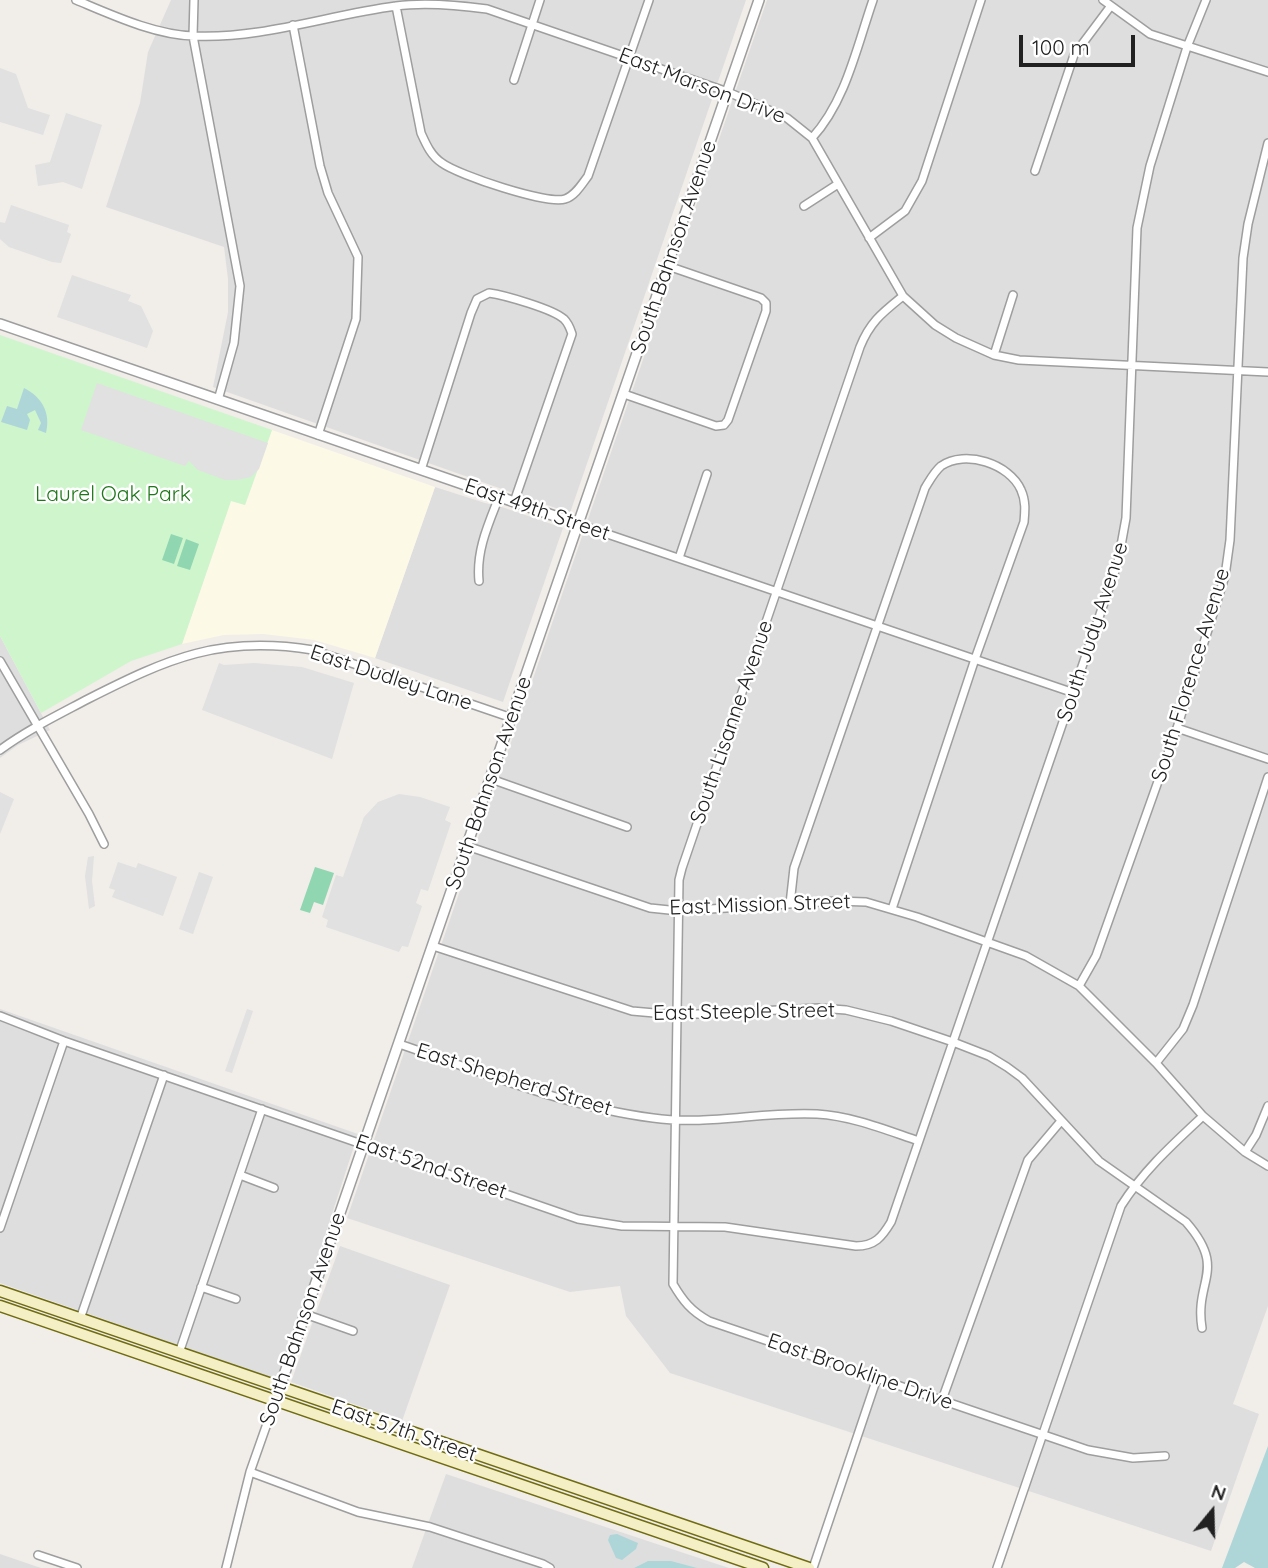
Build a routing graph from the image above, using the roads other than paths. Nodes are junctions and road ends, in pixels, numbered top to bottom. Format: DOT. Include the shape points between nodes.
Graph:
graph roads {
  1 [pos="76,0"];
  2 [pos="194,0"];
  3 [pos="540,0"];
  4 [pos="649,0"];
  5 [pos="760,0"];
  6 [pos="873,0"];
  7 [pos="981,0"];
  8 [pos="1103,0"];
  9 [pos="1206,0"];
  10 [pos="396,6"];
  11 [pos="1111,7"];
  12 [pos="293,25"];
  13 [pos="532,25"];
  14 [pos="193,36"];
  15 [pos="1187,47"];
  16 [pos="629,57"];
  17 [pos="1268,72"];
  18 [pos="514,80"];
  19 [pos="728,92"];
  20 [pos="812,138"];
  21 [pos="1268,143"];
  22 [pos="1035,171"];
  23 [pos="838,184"];
  24 [pos="804,206"];
  25 [pos="869,238"];
  26 [pos="668,266"];
  27 [pos="1013,295"];
  28 [pos="903,296"];
  29 [pos="0,324"];
  30 [pos="995,355"];
  31 [pos="1132,365"];
  32 [pos="1238,371"];
  33 [pos="1268,372"];
  34 [pos="624,394"];
  35 [pos="218,400"];
  36 [pos="318,435"];
  37 [pos="421,470"];
  38 [pos="707,474"];
  39 [pos="499,497"];
  40 [pos="514,502"];
  41 [pos="578,524"];
  42 [pos="679,558"];
  43 [pos="479,581"];
  44 [pos="776,592"];
  45 [pos="879,626"];
  46 [pos="975,660"];
  47 [pos="0,661"];
  48 [pos="1074,693"];
  49 [pos="512,718"];
  50 [pos="37,726"];
  51 [pos="1177,728"];
  52 [pos="0,750"];
  53 [pos="1268,759"];
  54 [pos="1268,778"];
  55 [pos="491,779"];
  56 [pos="627,827"];
  57 [pos="103,844"];
  58 [pos="467,846"];
  59 [pos="790,904"];
  60 [pos="892,909"];
  61 [pos="679,911"];
  62 [pos="989,942"];
  63 [pos="433,946"];
  64 [pos="1079,986"];
  65 [pos="677,1015"];
  66 [pos="0,1016"];
  67 [pos="64,1041"];
  68 [pos="953,1042"];
  69 [pos="398,1044"];
  70 [pos="1156,1063"];
  71 [pos="164,1075"];
  72 [pos="1268,1106"];
  73 [pos="262,1110"];
  74 [pos="1203,1116"];
  75 [pos="675,1119"];
  76 [pos="1061,1121"];
  77 [pos="919,1141"];
  78 [pos="364,1144"];
  79 [pos="1245,1152"];
  80 [pos="1268,1166"];
  81 [pos="240,1175"];
  82 [pos="674,1177"];
  83 [pos="1134,1186"];
  84 [pos="274,1188"];
  85 [pos="673,1227"];
  86 [pos="0,1228"];
  87 [pos="877,1241"];
  88 [pos="201,1287"];
  89 [pos="0,1292"];
  90 [pos="236,1300"];
  91 [pos="0,1306"];
  92 [pos="305,1314"];
  93 [pos="80,1319"];
  94 [pos="1202,1328"];
  95 [pos="353,1331"];
  96 [pos="179,1353"];
  97 [pos="877,1378"];
  98 [pos="279,1388"];
  99 [pos="942,1400"];
  100 [pos="275,1401"];
  101 [pos="1043,1433"];
  102 [pos="1165,1456"];
  103 [pos="250,1472"];
  104 [pos="38,1555"];
  105 [pos="77,1568"];
  106 [pos="226,1568"];
  107 [pos="550,1568"];
  108 [pos="763,1568"];
  109 [pos="811,1568"];
  110 [pos="998,1568"];
  1 -- 14 [label="street, East Marson Drive" via="151,28"];
  2 -- 14 [label="street"];
  3 -- 13 [label="street"];
  4 -- 16 [label="street"];
  5 -- 19 [label="street, South Bahnson Avenue"];
  6 -- 20 [label="street" via="837,103"];
  7 -- 25 [label="street" via="922,181 905,211"];
  8 -- 11 [label="street"];
  9 -- 15 [label="street, South Judy Avenue"];
  10 -- 12 [label="street, East Marson Drive"];
  10 -- 13 [label="street, East Marson Drive" via="487,9"];
  10 -- 16 [label="street" via="421,133 428,148 440,163 458,172 546,200 566,199 588,176"];
  11 -- 15 [label="street" via="1150,34"];
  11 -- 22 [label="street" via="1074,55"];
  12 -- 14 [label="street, East Marson Drive" via="245,34"];
  12 -- 36 [label="street" via="320,166 358,257 356,319"];
  13 -- 16 [label="street, East Marson Drive"];
  13 -- 18 [label="street"];
  14 -- 35 [label="street" via="240,286 230,362"];
  15 -- 17 [label="street"];
  15 -- 31 [label="street, South Judy Avenue" via="1150,166 1137,228"];
  16 -- 19 [label="street, East Marson Drive"];
  19 -- 20 [label="street, East Marson Drive" via="787,118"];
  19 -- 26 [label="street, South Bahnson Avenue"];
  20 -- 23 [label="street, East Marson Drive"];
  21 -- 32 [label="street, South Florence Avenue" via="1243,258"];
  23 -- 24 [label="street"];
  23 -- 25 [label="street, East Marson Drive"];
  25 -- 28 [label="street, East Marson Drive"];
  26 -- 34 [label="street, South Bahnson Avenue"];
  26 -- 34 [label="street" via="766,303 728,420 716,426"];
  27 -- 30 [label="street"];
  28 -- 30 [label="street, East Marson Drive" via="935,325"];
  28 -- 44 [label="street, South Lisanne Avenue" via="867,329"];
  29 -- 35 [label="street, East 49th Street"];
  30 -- 31 [label="street, East Marson Drive" via="1055,363"];
  31 -- 32 [label="street, East Marson Drive"];
  31 -- 48 [label="street, South Judy Avenue" via="1124,537"];
  32 -- 33 [label="street, East Marson Drive"];
  32 -- 51 [label="street, South Florence Avenue" via="1225,576"];
  34 -- 41 [label="street, South Bahnson Avenue"];
  35 -- 36 [label="street, East 49th Street"];
  36 -- 37 [label="street, East 49th Street"];
  37 -- 39 [label="street, East 49th Street"];
  37 -- 40 [label="street" via="477,299 489,293 531,305 565,320 572,334"];
  38 -- 42 [label="street"];
  39 -- 40 [label="street, East 49th Street"];
  39 -- 43 [label="street" via="481,547"];
  40 -- 41 [label="street, East 49th Street"];
  41 -- 42 [label="street, East 49th Street"];
  41 -- 49 [label="street, South Bahnson Avenue"];
  42 -- 44 [label="street, East 49th Street"];
  44 -- 45 [label="street, East 49th Street"];
  44 -- 61 [label="street, South Lisanne Avenue" via="682,868"];
  45 -- 46 [label="street, East 49th Street"];
  45 -- 46 [label="street" via="933,474 958,459 988,463 1015,479 1026,509"];
  45 -- 59 [label="street" via="794,868"];
  46 -- 48 [label="street, East 49th Street"];
  46 -- 60 [label="street"];
  47 -- 50 [label="street"];
  48 -- 62 [label="street, South Judy Avenue"];
  49 -- 50 [label="street, East Dudley Lane" via="313,650 247,645 209,649 160,664"];
  49 -- 55 [label="street, South Bahnson Avenue"];
  50 -- 52 [label="street, East Dudley Lane"];
  50 -- 57 [label="street"];
  51 -- 53 [label="street"];
  51 -- 64 [label="street, South Florence Avenue" via="1096,956"];
  54 -- 70 [label="street" via="1193,1005 1183,1029"];
  55 -- 56 [label="street"];
  55 -- 58 [label="street, South Bahnson Avenue"];
  58 -- 61 [label="street, East Mission Street" via="634,904"];
  58 -- 63 [label="street, South Bahnson Avenue"];
  59 -- 60 [label="street, East Mission Street" via="866,902"];
  59 -- 61 [label="street, East Mission Street"];
  60 -- 62 [label="street, East Mission Street"];
  61 -- 65 [label="street, South Lisanne Avenue"];
  62 -- 64 [label="street, East Mission Street" via="1047,966"];
  62 -- 68 [label="street, South Judy Avenue"];
  63 -- 65 [label="street, East Steeple Street" via="617,1007"];
  63 -- 69 [label="street, South Bahnson Avenue"];
  64 -- 70 [label="street, East Mission Street"];
  65 -- 68 [label="street, East Steeple Street" via="846,1010"];
  65 -- 75 [label="street, South Lisanne Avenue"];
  66 -- 67 [label="street, East 52nd Street"];
  67 -- 71 [label="street, East 52nd Street"];
  67 -- 86 [label="street"];
  68 -- 76 [label="street, East Steeple Street" via="1007,1067"];
  68 -- 77 [label="street, South Judy Avenue"];
  69 -- 75 [label="street, East Shepherd Street" via="581,1104"];
  69 -- 78 [label="street, South Bahnson Avenue"];
  70 -- 74 [label="street, East Mission Street"];
  71 -- 73 [label="street, East 52nd Street"];
  71 -- 93 [label="street"];
  72 -- 79 [label="street"];
  73 -- 78 [label="street, East 52nd Street"];
  73 -- 81 [label="street"];
  74 -- 79 [label="street, East Mission Street"];
  74 -- 83 [label="street"];
  75 -- 77 [label="street, East Shepherd Street" via="826,1115"];
  75 -- 82 [label="street, South Lisanne Avenue"];
  76 -- 83 [label="street, East Steeple Street" via="1099,1161"];
  76 -- 99 [label="street" via="1035,1148 1024,1168"];
  77 -- 87 [label="street, South Judy Avenue" via="891,1222"];
  78 -- 85 [label="street, East 52nd Street" via="578,1219"];
  78 -- 92 [label="street, South Bahnson Avenue"];
  79 -- 80 [label="street, East Mission Street"];
  81 -- 84 [label="street"];
  81 -- 88 [label="street"];
  82 -- 85 [label="street, East Brookline Drive"];
  83 -- 94 [label="street, East Steeple Street" via="1186,1222 1200,1241 1209,1267 1199,1311"];
  83 -- 101 [label="street" via="1121,1206"];
  85 -- 87 [label="street, East 52nd Street" via="725,1227 856,1246"];
  85 -- 97 [label="street, East Brookline Drive" via="673,1283 691,1311"];
  88 -- 90 [label="street"];
  88 -- 96 [label="street"];
  89 -- 93 [label="main road, East 57th Street"];
  91 -- 100 [label="main road, East 57th Street"];
  92 -- 95 [label="street"];
  92 -- 98 [label="street, South Bahnson Avenue"];
  93 -- 96 [label="main road, East 57th Street"];
  96 -- 98 [label="main road, East 57th Street"];
  97 -- 99 [label="street, East Brookline Drive"];
  97 -- 109 [label="street"];
  98 -- 100 [label="street, South Bahnson Avenue"];
  98 -- 109 [label="main road, East 57th Street"];
  99 -- 101 [label="street, East Brookline Drive"];
  100 -- 103 [label="street, South Bahnson Avenue"];
  100 -- 108 [label="main road, East 57th Street"];
  101 -- 102 [label="street, East Brookline Drive" via="1106,1454"];
  101 -- 110 [label="street"];
  103 -- 106 [label="street, South Bahnson Avenue"];
  103 -- 107 [label="street" via="358,1512 430,1527"];
  104 -- 105 [label="street"];
}
